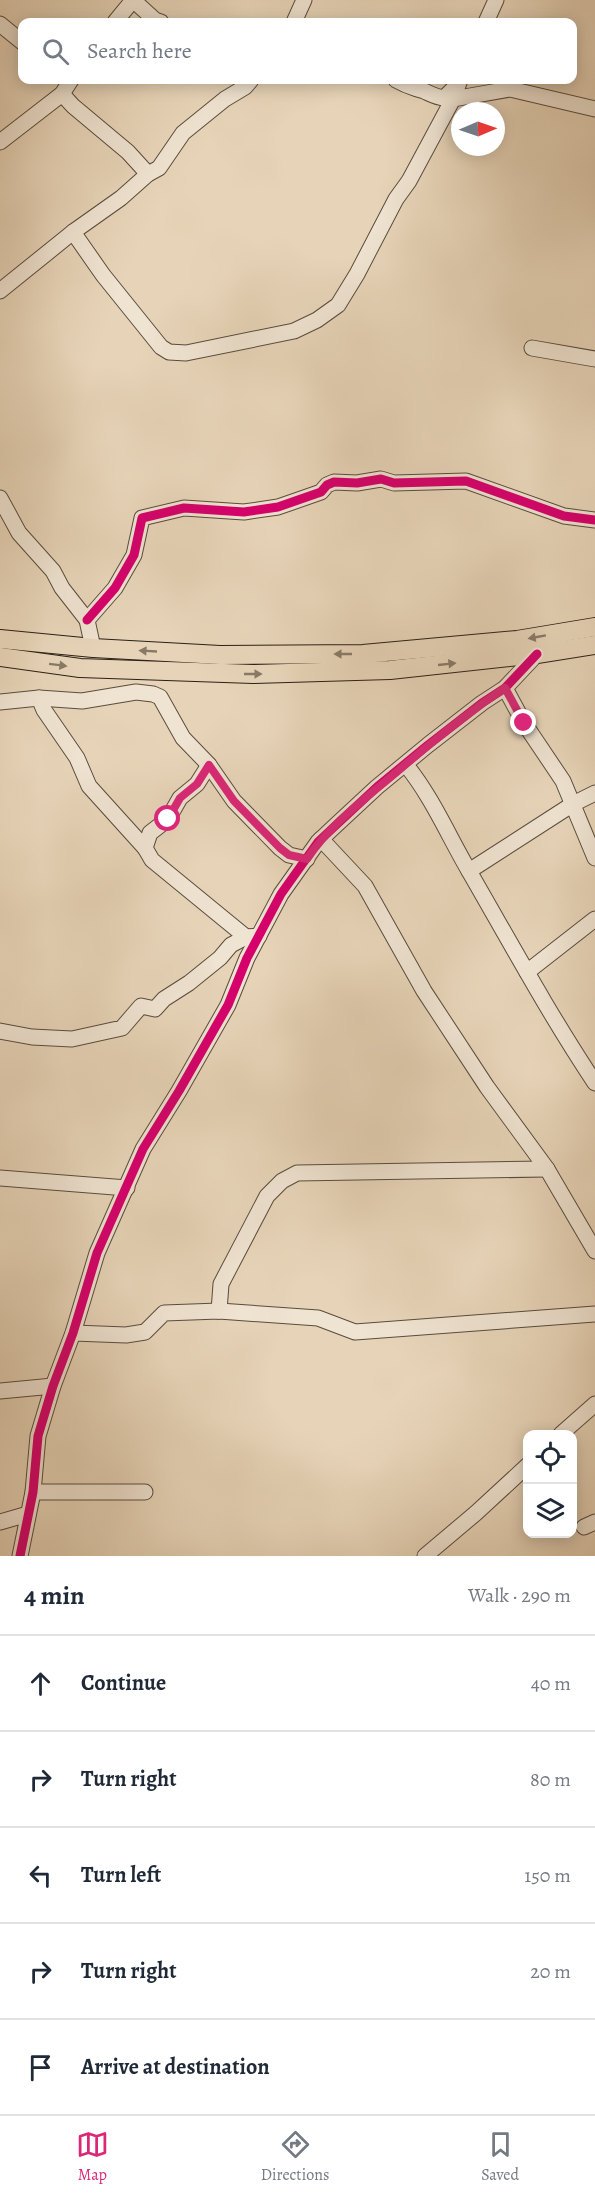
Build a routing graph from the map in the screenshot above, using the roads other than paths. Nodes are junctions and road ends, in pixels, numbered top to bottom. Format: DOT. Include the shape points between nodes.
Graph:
graph roads {
  1 [pos="133,0"];
  2 [pos="304,0"];
  3 [pos="496,0"];
  4 [pos="118,18"];
  5 [pos="153,18"];
  6 [pos="296,18"];
  7 [pos="488,18"];
  8 [pos="0,24"];
  9 [pos="18,39"];
  10 [pos="67,84"];
  11 [pos="242,84"];
  12 [pos="402,84"];
  13 [pos="457,84"];
  14 [pos="459,84"];
  15 [pos="453,99"];
  16 [pos="595,109"];
  17 [pos="0,142"];
  18 [pos="148,174"];
  19 [pos="73,232"];
  20 [pos="0,291"];
  21 [pos="532,348"];
  22 [pos="595,359"];
  23 [pos="0,498"];
  24 [pos="595,520"];
  25 [pos="87,620"];
  26 [pos="595,627"];
  27 [pos="0,639"];
  28 [pos="595,645"];
  29 [pos="93,648"];
  30 [pos="537,654"];
  31 [pos="0,657"];
  32 [pos="505,688"];
  33 [pos="39,698"];
  34 [pos="0,702"];
  35 [pos="209,765"];
  36 [pos="406,765"];
  37 [pos="595,793"];
  38 [pos="573,804"];
  39 [pos="321,839"];
  40 [pos="144,848"];
  41 [pos="595,858"];
  42 [pos="307,859"];
  43 [pos="469,871"];
  44 [pos="595,919"];
  45 [pos="253,937"];
  46 [pos="527,972"];
  47 [pos="0,1031"];
  48 [pos="592,1073"];
  49 [pos="547,1169"];
  50 [pos="0,1178"];
  51 [pos="127,1188"];
  52 [pos="595,1251"];
  53 [pos="219,1311"];
  54 [pos="595,1314"];
  55 [pos="73,1333"];
  56 [pos="53,1386"];
  57 [pos="0,1391"];
  58 [pos="595,1404"];
  59 [pos="566,1430"];
  60 [pos="523,1470"];
  61 [pos="33,1492"];
  62 [pos="145,1492"];
  63 [pos="28,1514"];
  64 [pos="0,1522"];
  65 [pos="20,1556"];
  66 [pos="425,1556"];
  1 -- 4 [label="street"];
  1 -- 5 [label="street"];
  2 -- 6 [label="street"];
  3 -- 7 [label="street"];
  8 -- 9 [label="street"];
  10 -- 17 [label="street"];
  10 -- 18 [label="street" via="73,106"];
  11 -- 18 [label="street" via="183,133 159,168"];
  12 -- 13 [label="street" via="444,98"];
  14 -- 15 [label="street"];
  15 -- 16 [label="street" via="510,89"];
  15 -- 19 [label="street" via="338,305 294,331 186,353 169,352 103,275"];
  18 -- 19 [label="street"];
  19 -- 20 [label="street"];
  21 -- 22 [label="street"];
  23 -- 25 [label="street" via="19,533 53,571"];
  24 -- 25 [label="street" via="564,516 466,481 453,480 334,482 321,492 278,507 244,512 184,508 142,519 134,555 115,588"];
  25 -- 29 [label="street"];
  26 -- 29 [label="main road, one-way" via="517,640 363,654 220,655"];
  27 -- 29 [label="main road"];
  28 -- 30 [label="main road"];
  31 -- 30 [label="main road, one-way" via="80,668 253,675 390,670"];
  30 -- 32 [label="street"];
  32 -- 36 [label="street"];
  32 -- 38 [label="street"];
  33 -- 34 [label="street"];
  33 -- 35 [label="street" via="82,701 136,692 153,694 164,703 183,738"];
  33 -- 40 [label="street" via="77,758 89,786"];
  35 -- 40 [label="street" via="197,784 180,798 168,819 150,833"];
  35 -- 42 [label="street" via="234,801 280,848 289,855"];
  36 -- 39 [label="street"];
  36 -- 43 [label="street" via="422,785"];
  37 -- 38 [label="street"];
  38 -- 41 [label="street"];
  38 -- 43 [label="street"];
  39 -- 42 [label="street"];
  39 -- 49 [label="street" via="365,886 424,991"];
  40 -- 45 [label="street" via="152,860"];
  42 -- 45 [label="street"];
  43 -- 46 [label="street"];
  44 -- 46 [label="street"];
  45 -- 47 [label="street" via="231,945 155,1009 141,1006 122,1028 72,1039"];
  45 -- 51 [label="street" via="228,1005 143,1149"];
  46 -- 48 [label="street"];
  49 -- 52 [label="street"];
  49 -- 53 [label="street" via="297,1173 267,1196 221,1284"];
  50 -- 51 [label="street"];
  51 -- 55 [label="street" via="97,1252"];
  53 -- 54 [label="street" via="318,1318 355,1332"];
  53 -- 55 [label="street" via="164,1313 145,1332 136,1334"];
  55 -- 56 [label="street"];
  56 -- 57 [label="street"];
  56 -- 61 [label="street" via="38,1436"];
  58 -- 59 [label="street"];
  60 -- 66 [label="street"];
  61 -- 62 [label="street"];
  61 -- 63 [label="street"];
  63 -- 64 [label="street"];
  63 -- 65 [label="street"];
}
